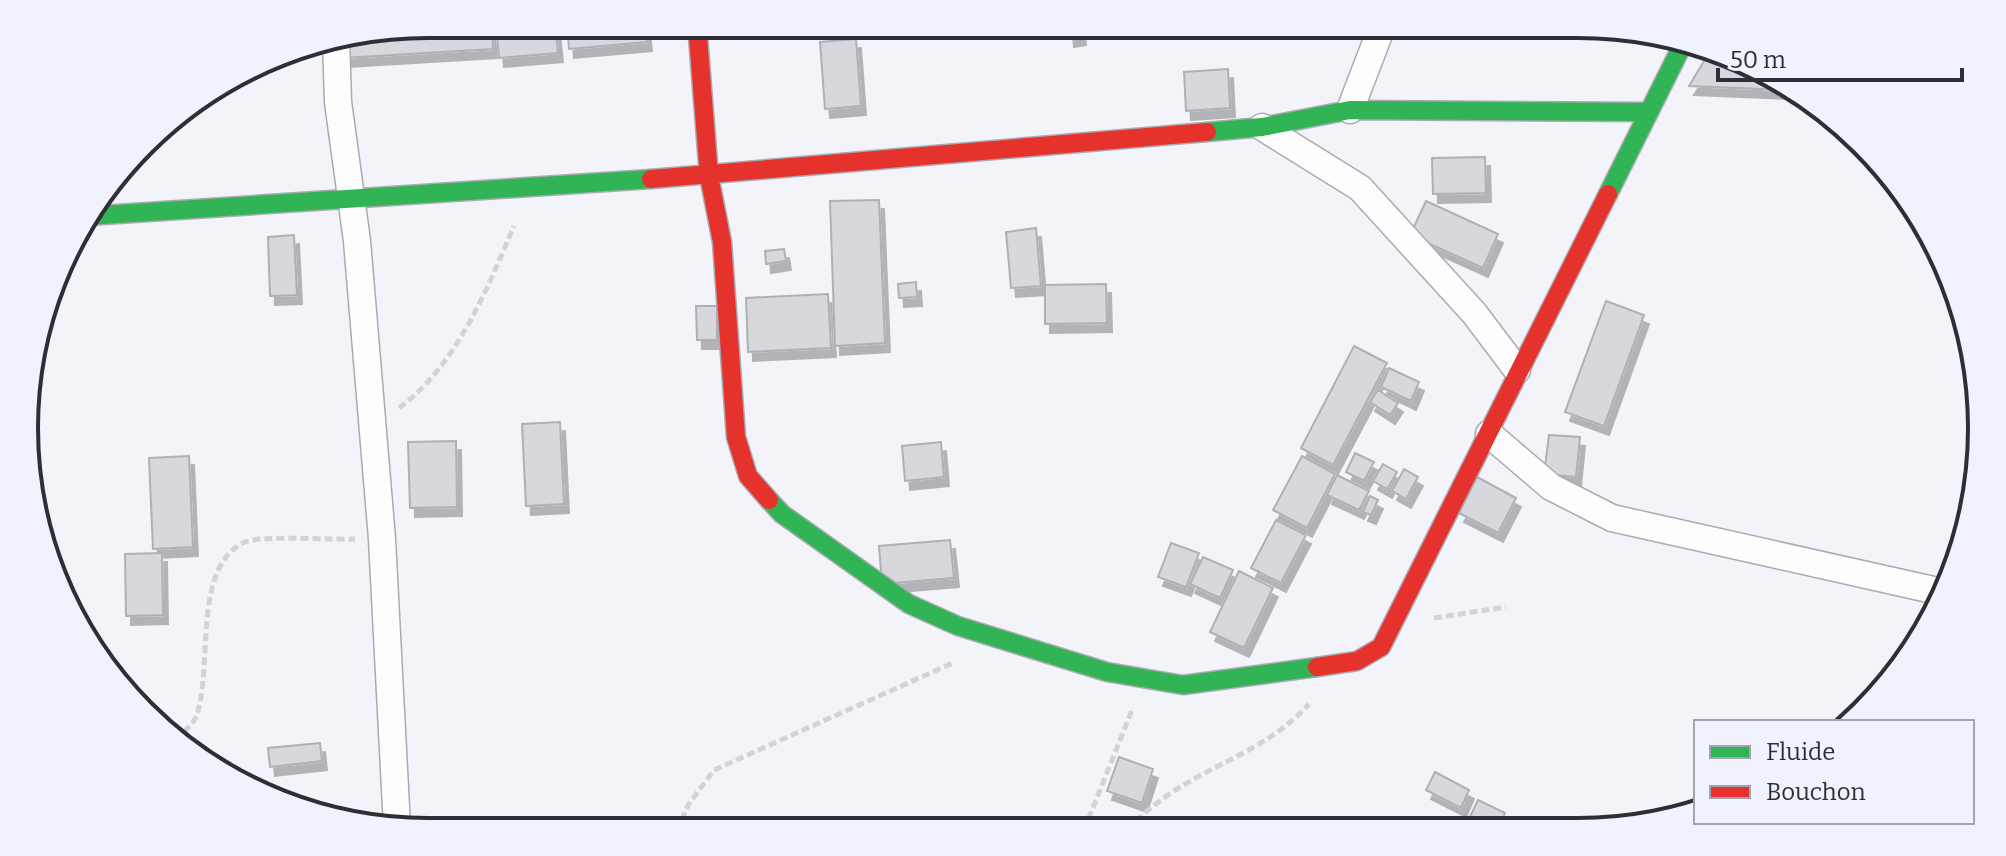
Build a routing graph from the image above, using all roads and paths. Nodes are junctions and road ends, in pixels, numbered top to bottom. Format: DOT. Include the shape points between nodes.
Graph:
graph roads {
  1 [pos="698,38"];
  2 [pos="1378,38"];
  3 [pos="336,49"];
  4 [pos="1679,51"];
  5 [pos="1350,110"];
  6 [pos="1648,112"];
  7 [pos="1262,127"];
  8 [pos="709,176"];
  9 [pos="529,190"];
  10 [pos="350,197"];
  11 [pos="101,215"];
  12 [pos="1517,370"];
  13 [pos="372,427"];
  14 [pos="1489,434"];
  15 [pos="382,539"];
  16 [pos="1932,590"];
  17 [pos="1506,607"];
  18 [pos="1393,619"];
  19 [pos="957,661"];
  20 [pos="1144,679"];
  21 [pos="1313,701"];
  22 [pos="184,731"];
  23 [pos="396,817"];
  24 [pos="682,818"];
  25 [pos="1089,818"];
  26 [pos="1141,818"];
  1 -- 8 [label="street"];
  2 -- 5 [label="street"];
  3 -- 10 [label="street"];
  4 -- 6 [label="street"];
  5 -- 6 [label="street"];
  5 -- 7 [label="street"];
  6 -- 12 [label="street"];
  7 -- 8 [label="street"];
  7 -- 12 [label="street" via="1360,188 1474,313"];
  8 -- 9 [label="street"];
  8 -- 20 [label="street" via="722,242 736,437 748,476 782,514 909,604 999,640"];
  9 -- 10 [label="street"];
  9 -- 13 [label="path" via="483,301 410,400"];
  10 -- 11 [label="street"];
  10 -- 13 [label="street"];
  12 -- 14 [label="street"];
  13 -- 15 [label="street"];
  14 -- 16 [label="street" via="1551,487 1612,518"];
  14 -- 18 [label="street"];
  15 -- 22 [label="path" via="246,541 223,559 211,583 195,720"];
  15 -- 23 [label="street"];
  17 -- 18 [label="path"];
  18 -- 20 [label="street" via="1381,647 1357,661 1183,685"];
  19 -- 24 [label="path" via="714,770"];
  20 -- 25 [label="path"];
  21 -- 26 [label="path" via="1264,743 1173,789"];
}
